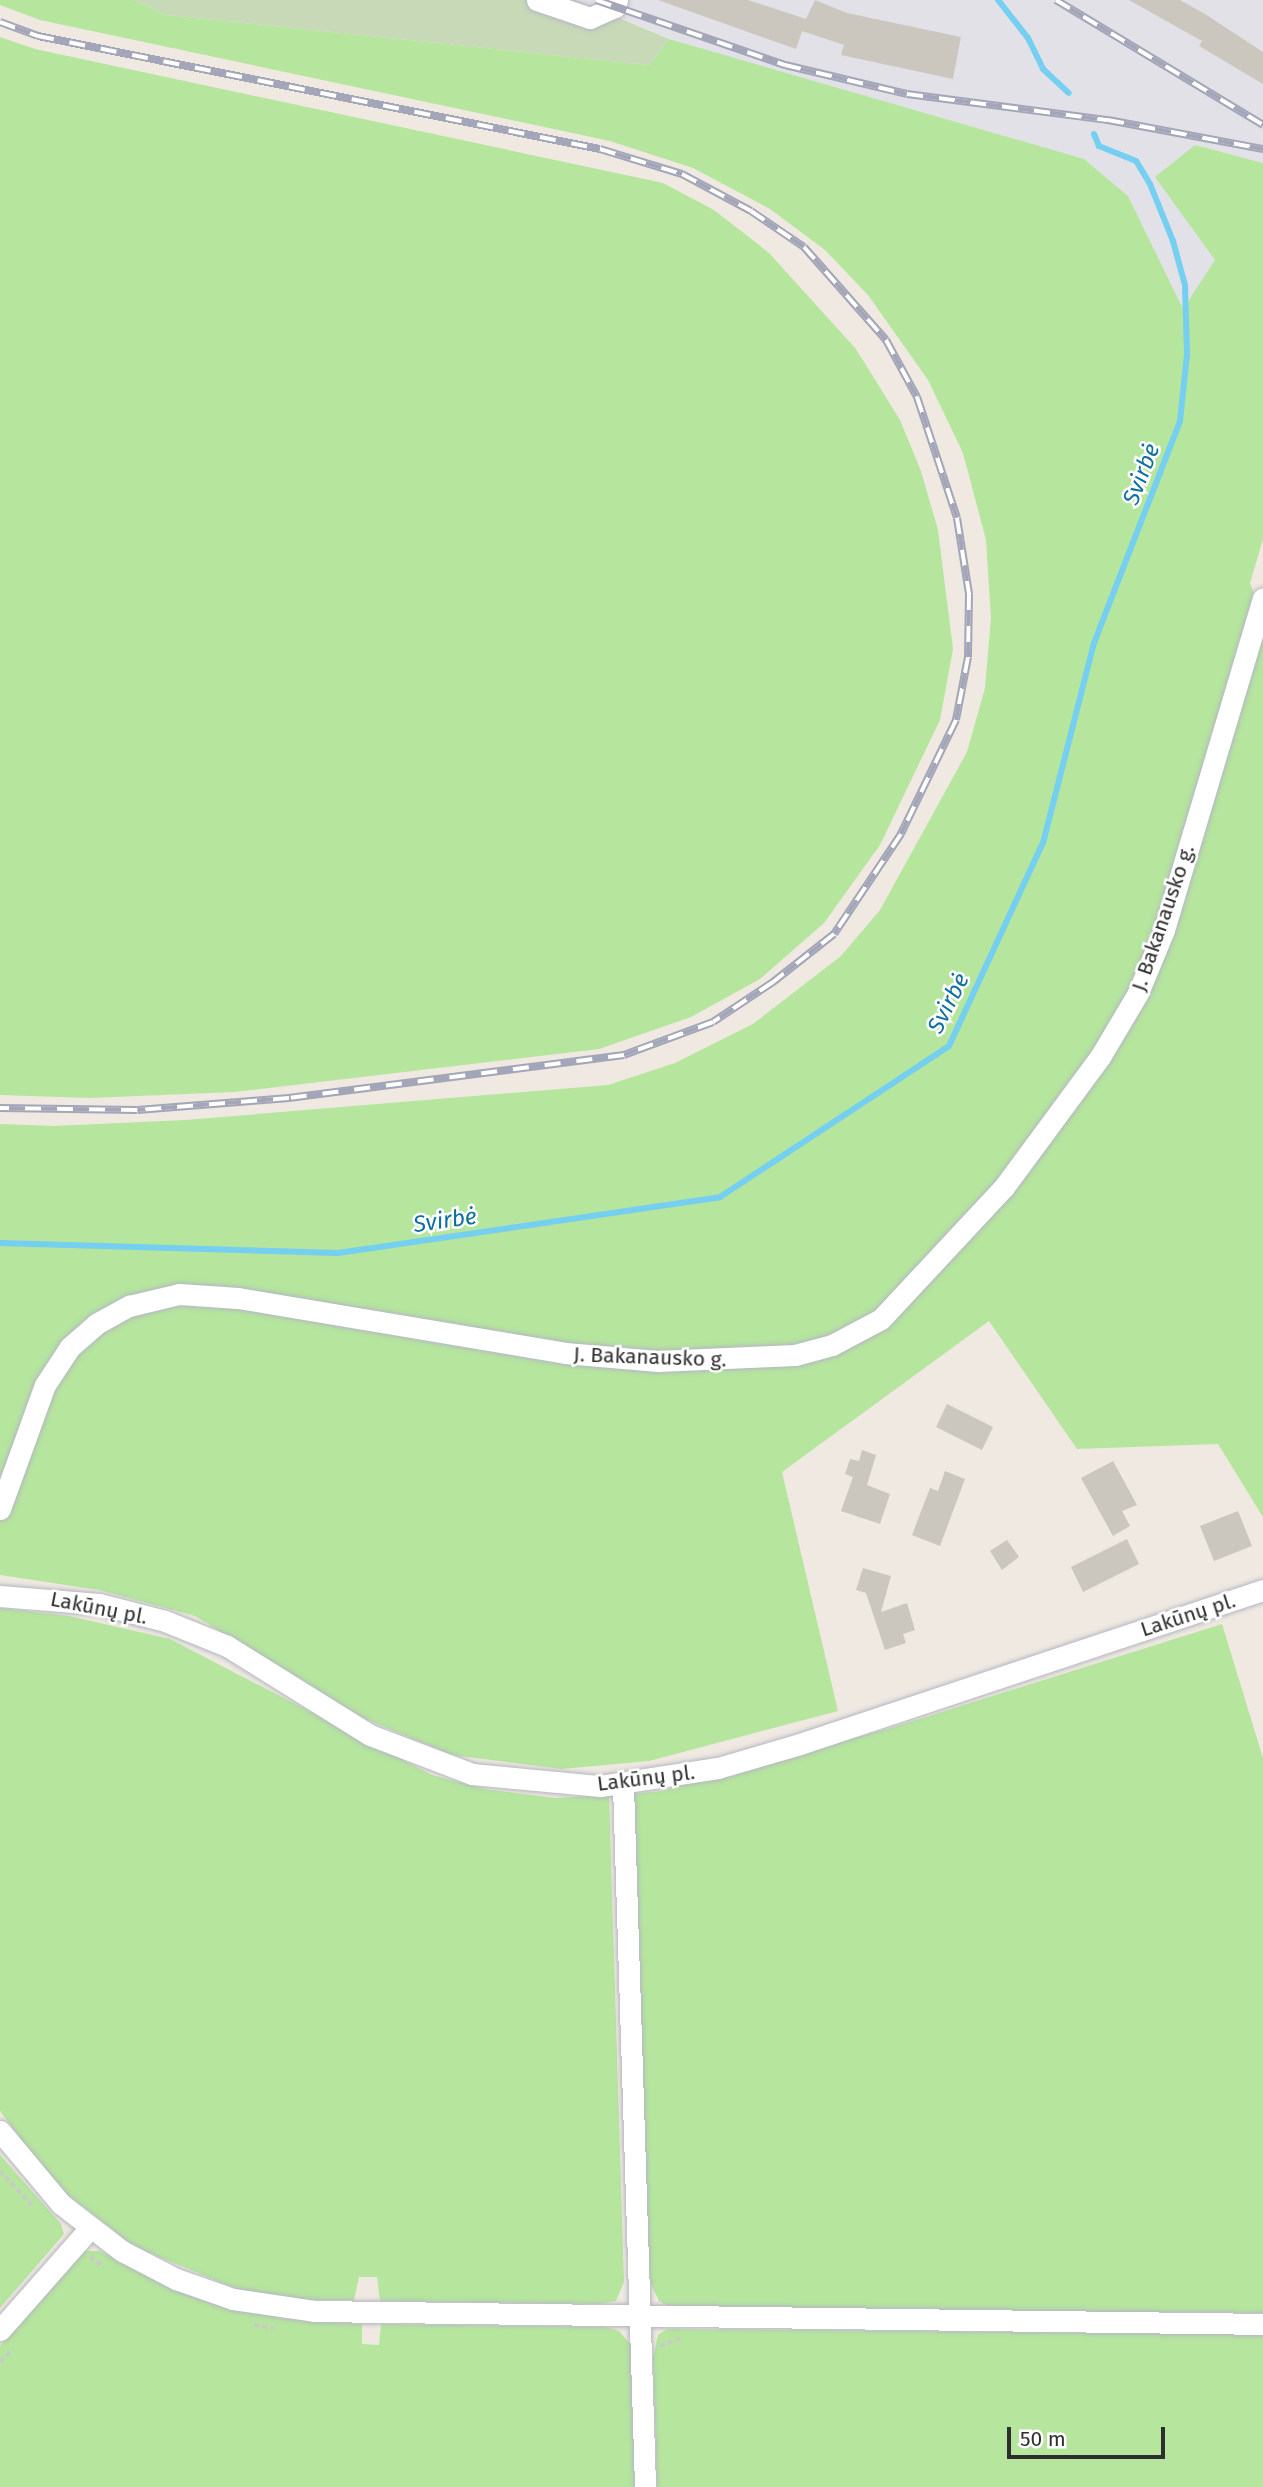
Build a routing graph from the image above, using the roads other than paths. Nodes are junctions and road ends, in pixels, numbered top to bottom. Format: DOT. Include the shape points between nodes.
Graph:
graph roads {
  1 [pos="537,0"];
  2 [pos="617,0"];
  3 [pos="1263,598"];
  4 [pos="0,1509"];
  5 [pos="1263,1590"];
  6 [pos="0,1596"];
  7 [pos="623,1785"];
  8 [pos="0,2131"];
  9 [pos="90,2228"];
  10 [pos="639,2316"];
  11 [pos="1263,2324"];
  12 [pos="0,2330"];
  13 [pos="645,2487"];
  1 -- 2 [label="street" via="590,18 615,7"];
  3 -- 4 [label="street, J. Bakanausko g." via="1164,930 1139,993 1100,1056 1004,1187 881,1319 832,1345 795,1355 658,1361 565,1353 238,1298 179,1294 129,1306 96,1324 70,1347 45,1385"];
  5 -- 7 [label="street, Lakūnų pl." via="800,1744 718,1768"];
  6 -- 7 [label="street, Lakūnų pl." via="99,1604 165,1621 227,1646 370,1735 472,1774 544,1784"];
  7 -- 10 [label="street"];
  8 -- 9 [label="street" via="34,2176"];
  9 -- 10 [label="street" via="176,2279 233,2299 314,2311"];
  9 -- 12 [label="street"];
  10 -- 11 [label="street"];
  10 -- 13 [label="street"];
}
